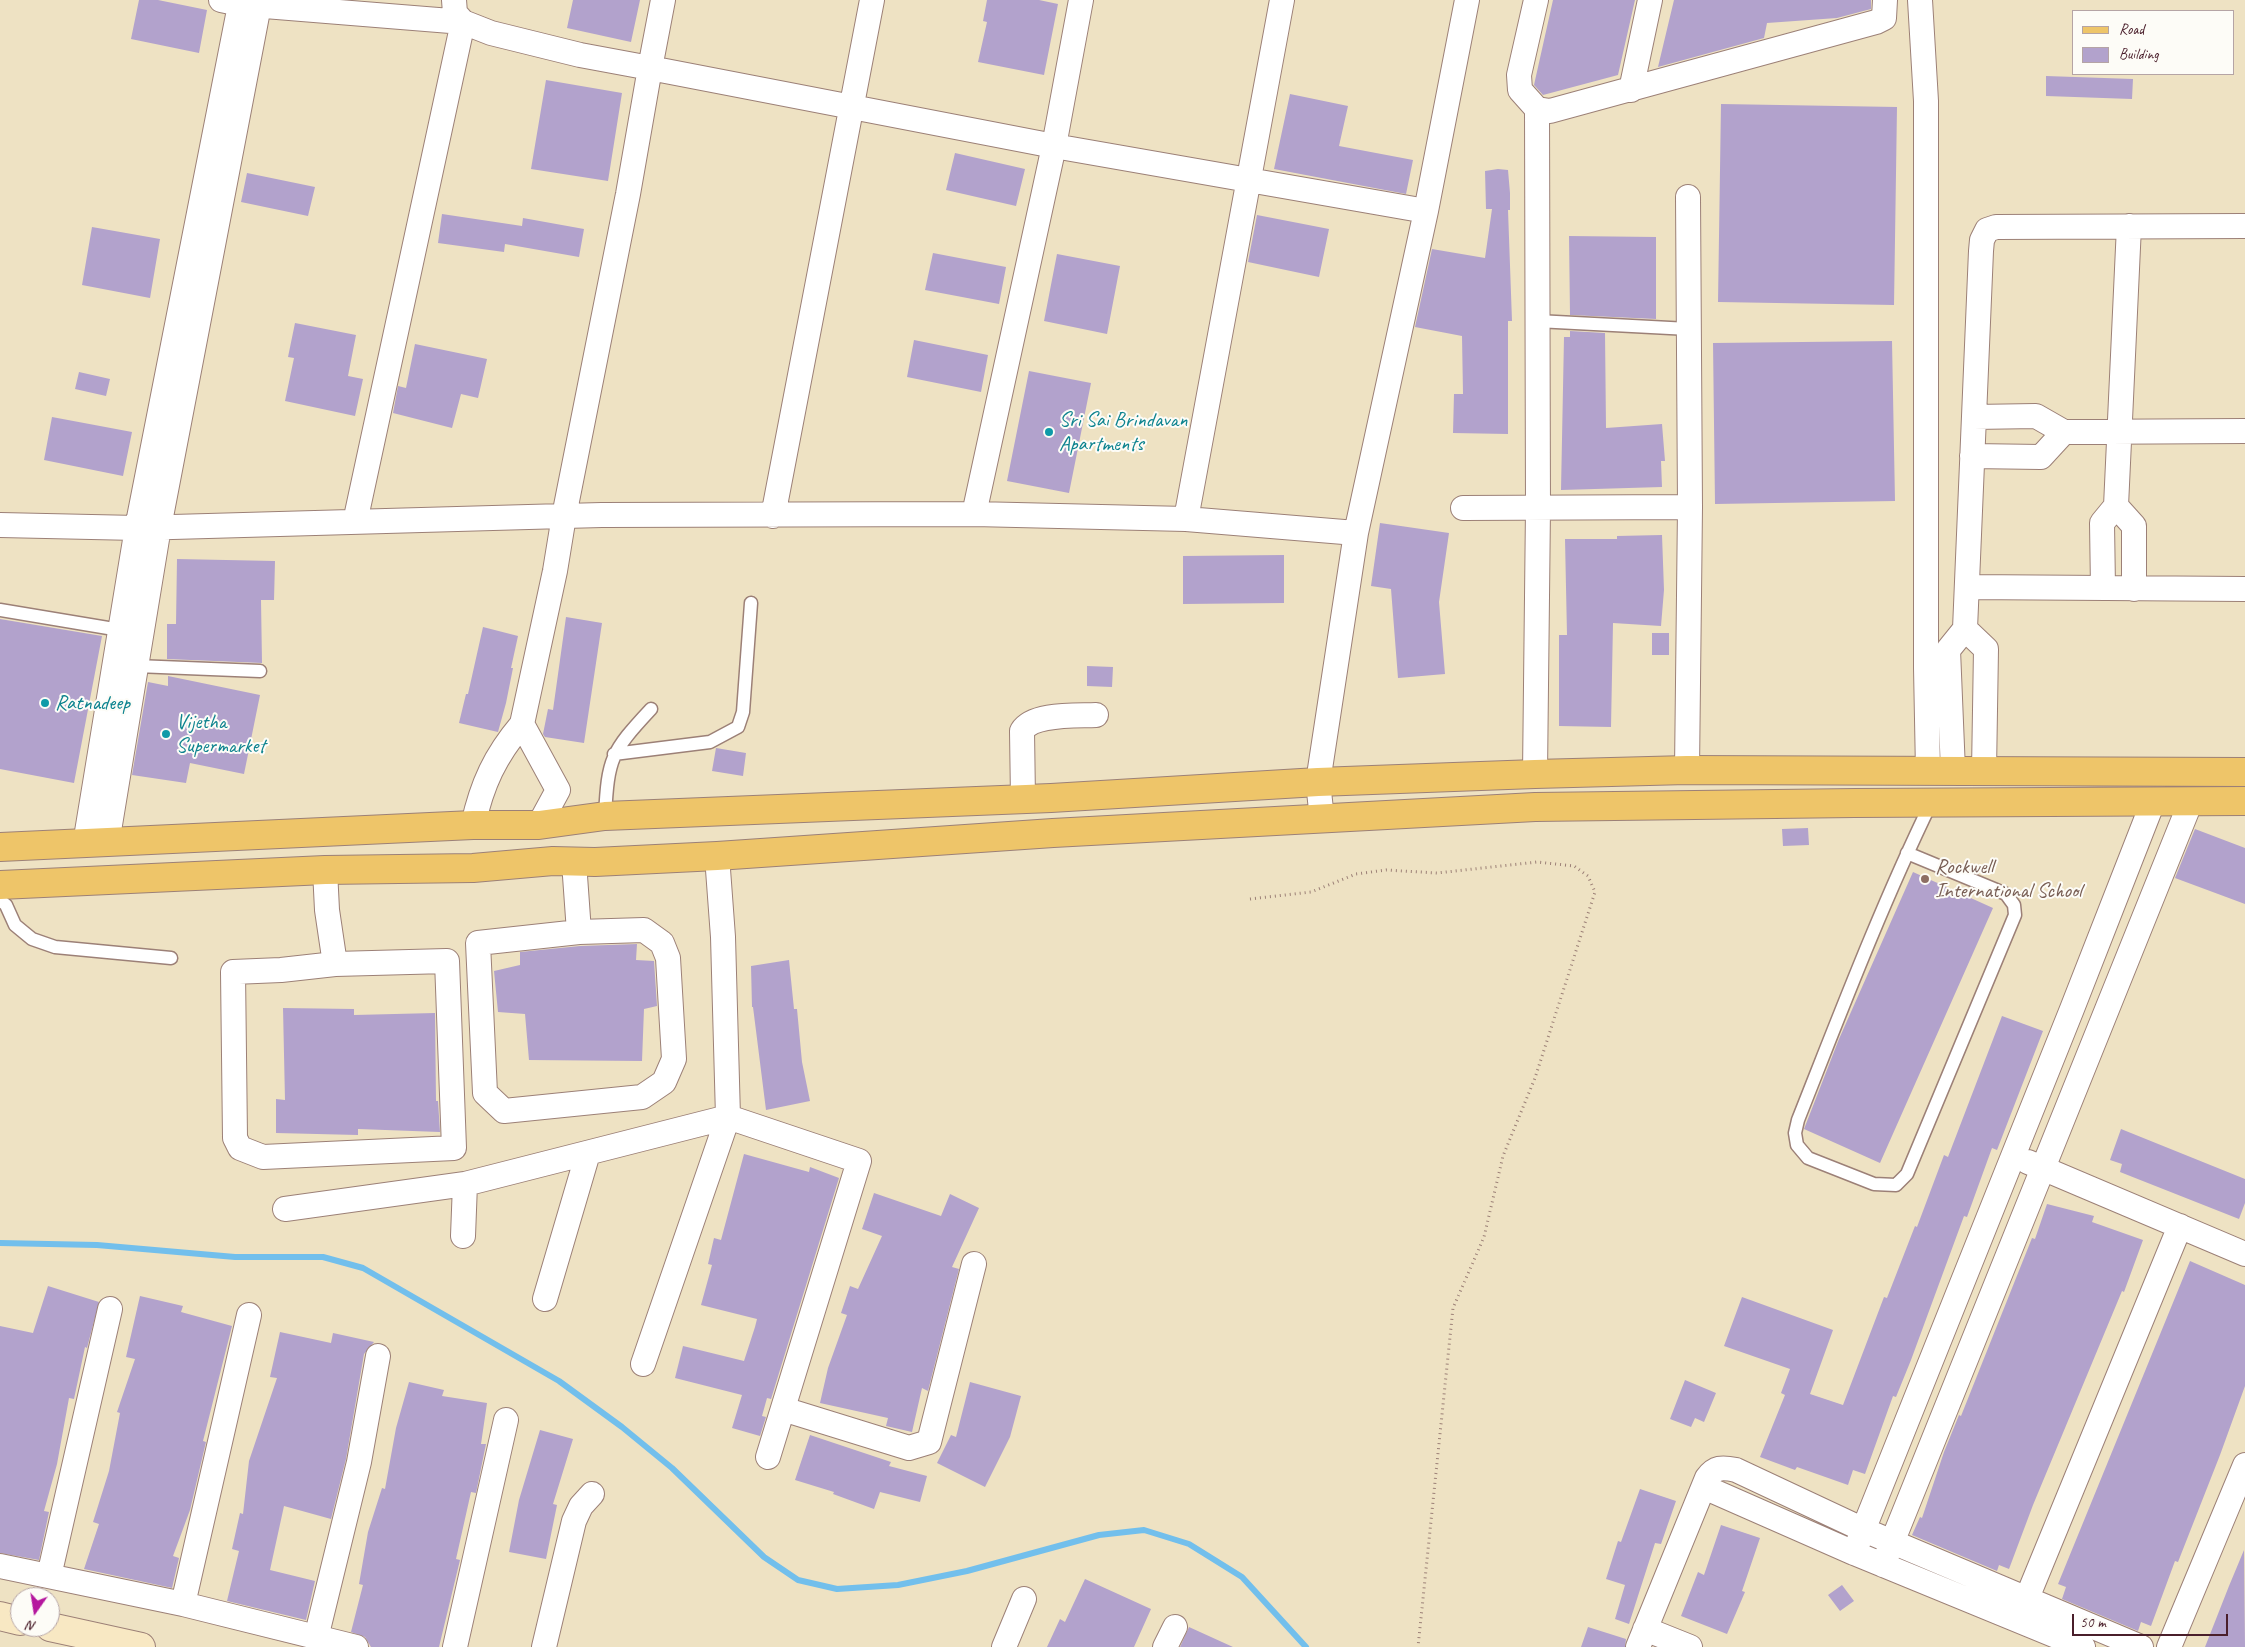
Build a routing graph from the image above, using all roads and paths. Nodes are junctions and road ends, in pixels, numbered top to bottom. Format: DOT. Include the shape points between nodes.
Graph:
graph roads {
  1 [pos="454,0"];
  2 [pos="663,0"];
  3 [pos="872,0"];
  4 [pos="1081,0"];
  5 [pos="1282,0"];
  6 [pos="1467,0"];
  7 [pos="1536,0"];
  8 [pos="1650,0"];
  9 [pos="1885,0"];
  10 [pos="1920,0"];
  11 [pos="244,2"];
  12 [pos="463,22"];
  13 [pos="650,68"];
  14 [pos="1631,90"];
  15 [pos="850,105"];
  16 [pos="1537,110"];
  17 [pos="1054,146"];
  18 [pos="1249,180"];
  19 [pos="1688,197"];
  20 [pos="1426,211"];
  21 [pos="2128,226"];
  22 [pos="2245,226"];
  23 [pos="1537,321"];
  24 [pos="1689,329"];
  25 [pos="1974,417"];
  26 [pos="2120,430"];
  27 [pos="2245,431"];
  28 [pos="2064,432"];
  29 [pos="1972,456"];
  30 [pos="2116,506"];
  31 [pos="1690,507"];
  32 [pos="1462,508"];
  33 [pos="1538,508"];
  34 [pos="974,514"];
  35 [pos="564,516"];
  36 [pos="773,516"];
  37 [pos="1186,519"];
  38 [pos="355,522"];
  39 [pos="0,525"];
  40 [pos="148,528"];
  41 [pos="1356,533"];
  42 [pos="1966,587"];
  43 [pos="2103,588"];
  44 [pos="2134,589"];
  45 [pos="2245,590"];
  46 [pos="751,603"];
  47 [pos="0,610"];
  48 [pos="1965,629"];
  49 [pos="120,630"];
  50 [pos="136,666"];
  51 [pos="260,671"];
  52 [pos="651,709"];
  53 [pos="1096,715"];
  54 [pos="522,724"];
  55 [pos="614,754"];
  56 [pos="108,768"];
  57 [pos="1687,770"];
  58 [pos="1940,771"];
  59 [pos="1984,772"];
  60 [pos="2245,772"];
  61 [pos="1535,774"];
  62 [pos="1318,782"];
  63 [pos="1023,799"];
  64 [pos="988,801"];
  65 [pos="2191,801"];
  66 [pos="2245,801"];
  67 [pos="2152,802"];
  68 [pos="1931,803"];
  69 [pos="605,816"];
  70 [pos="1322,819"];
  71 [pos="473,825"];
  72 [pos="539,825"];
  73 [pos="990,838"];
  74 [pos="96,843"];
  75 [pos="0,847"];
  76 [pos="1907,853"];
  77 [pos="717,856"];
  78 [pos="574,862"];
  79 [pos="324,870"];
  80 [pos="0,885"];
  81 [pos="1250,899"];
  82 [pos="0,900"];
  83 [pos="579,932"];
  84 [pos="171,958"];
  85 [pos="335,964"];
  86 [pos="2072,1009"];
  87 [pos="2101,1022"];
  88 [pos="728,1117"];
  89 [pos="588,1153"];
  90 [pos="2013,1156"];
  91 [pos="2042,1168"];
  92 [pos="465,1184"];
  93 [pos="285,1209"];
  94 [pos="2180,1226"];
  95 [pos="463,1236"];
  96 [pos="2245,1254"];
  97 [pos="974,1264"];
  98 [pos="545,1298"];
  99 [pos="110,1308"];
  100 [pos="249,1315"];
  101 [pos="378,1356"];
  102 [pos="643,1364"];
  103 [pos="783,1409"];
  104 [pos="506,1420"];
  105 [pos="768,1457"];
  106 [pos="2245,1466"];
  107 [pos="1704,1488"];
  108 [pos="592,1494"];
  109 [pos="1864,1530"];
  110 [pos="1892,1542"];
  111 [pos="1854,1553"];
  112 [pos="1883,1565"];
  113 [pos="0,1566"];
  114 [pos="49,1576"];
  115 [pos="1024,1600"];
  116 [pos="183,1604"];
  117 [pos="2023,1610"];
  118 [pos="60,1629"];
  119 [pos="316,1638"];
  120 [pos="1642,1638"];
  121 [pos="141,1647"];
  122 [pos="356,1647"];
  123 [pos="455,1647"];
  124 [pos="544,1647"];
  125 [pos="1004,1647"];
  126 [pos="1418,1647"];
  127 [pos="1690,1647"];
  128 [pos="2083,1647"];
  129 [pos="2141,1647"];
  130 [pos="2169,1647"];
  1 -- 12 [label="street" via="456,13"];
  2 -- 13 [label="street"];
  3 -- 15 [label="street"];
  4 -- 17 [label="street"];
  5 -- 18 [label="street"];
  6 -- 20 [label="street"];
  7 -- 16 [label="street" via="1519,75 1520,90"];
  8 -- 14 [label="street"];
  9 -- 14 [label="street" via="1884,18 1876,22"];
  10 -- 58 [label="street" via="1926,101 1926,698"];
  11 -- 12 [label="street"];
  11 -- 40 [label="street"];
  12 -- 13 [label="street" via="500,36"];
  12 -- 38 [label="street"];
  13 -- 15 [label="street"];
  13 -- 35 [label="street"];
  14 -- 16 [label="street" via="1563,109"];
  15 -- 17 [label="street"];
  15 -- 36 [label="street"];
  16 -- 23 [label="street"];
  17 -- 18 [label="street"];
  17 -- 34 [label="street"];
  18 -- 20 [label="street"];
  18 -- 37 [label="street"];
  19 -- 24 [label="street"];
  20 -- 41 [label="street"];
  21 -- 22 [label="street"];
  21 -- 25 [label="street" via="1996,227 1986,230 1981,251"];
  21 -- 26 [label="street"];
  23 -- 24 [label="lane"];
  23 -- 33 [label="street"];
  24 -- 31 [label="street"];
  25 -- 28 [label="street" via="2036,416"];
  25 -- 29 [label="street"];
  26 -- 27 [label="street"];
  26 -- 28 [label="street"];
  26 -- 30 [label="street"];
  28 -- 29 [label="street" via="2041,458"];
  29 -- 42 [label="street"];
  30 -- 43 [label="street" via="2102,523"];
  30 -- 44 [label="street" via="2134,526"];
  31 -- 33 [label="street"];
  31 -- 57 [label="street"];
  32 -- 33 [label="street"];
  33 -- 61 [label="street"];
  34 -- 36 [label="street"];
  34 -- 37 [label="street"];
  35 -- 36 [label="street"];
  35 -- 38 [label="street"];
  35 -- 54 [label="street"];
  37 -- 41 [label="street"];
  38 -- 40 [label="street"];
  39 -- 40 [label="street"];
  40 -- 49 [label="street"];
  40 -- 50 [label="street"];
  41 -- 62 [label="street"];
  42 -- 43 [label="street"];
  42 -- 48 [label="street"];
  43 -- 44 [label="street"];
  44 -- 45 [label="street"];
  46 -- 55 [label="lane" via="744,712 738,727 710,742"];
  47 -- 49 [label="lane"];
  48 -- 58 [label="street" via="1948,650"];
  48 -- 59 [label="street" via="1986,649"];
  49 -- 56 [label="street"];
  50 -- 51 [label="lane"];
  50 -- 56 [label="street"];
  52 -- 55 [label="lane"];
  53 -- 63 [label="street" via="1037,720 1026,724 1022,732"];
  54 -- 71 [label="street" via="502,748 487,777"];
  54 -- 72 [label="street" via="558,790"];
  55 -- 69 [label="lane" via="607,775"];
  56 -- 74 [label="street"];
  57 -- 58 [label="main road"];
  57 -- 61 [label="main road"];
  58 -- 59 [label="main road"];
  59 -- 60 [label="main road"];
  61 -- 62 [label="main road"];
  62 -- 63 [label="main road"];
  62 -- 70 [label="street"];
  63 -- 64 [label="main road"];
  64 -- 69 [label="main road"];
  64 -- 73 [label="main road"];
  65 -- 66 [label="main road"];
  65 -- 67 [label="main road"];
  65 -- 87 [label="street"];
  67 -- 68 [label="main road"];
  67 -- 86 [label="street"];
  68 -- 70 [label="main road" via="1545,807"];
  68 -- 76 [label="lane"];
  69 -- 72 [label="main road"];
  70 -- 73 [label="main road"];
  71 -- 72 [label="main road"];
  71 -- 74 [label="main road"];
  73 -- 77 [label="main road"];
  74 -- 75 [label="main road"];
  76 -- 76 [label="lane" via="2006,894 2014,905 2015,915 1907,1174 1896,1185 1882,1186 1808,1158 1797,1145 1795,1133 1801,1111"];
  77 -- 78 [label="main road"];
  77 -- 88 [label="street" via="723,936"];
  78 -- 79 [label="main road" via="473,868"];
  78 -- 83 [label="street"];
  79 -- 80 [label="main road"];
  79 -- 85 [label="street"];
  81 -- 126 [label="path" via="1311,892 1356,874 1386,870 1436,872 1537,862 1574,866 1588,876 1595,892 1535,1078 1503,1156 1484,1237 1453,1308"];
  82 -- 84 [label="lane" via="6,904 15,925 40,942 55,947"];
  83 -- 83 [label="street" via="644,930 662,943 668,958 674,1059 664,1082 642,1098 504,1111 485,1093 478,943"];
  85 -- 85 [label="street" via="233,972 234,1138 240,1148 263,1157 454,1148 447,961"];
  86 -- 87 [label="street"];
  86 -- 90 [label="street"];
  87 -- 91 [label="street"];
  88 -- 89 [label="street"];
  88 -- 102 [label="street"];
  88 -- 103 [label="street" via="859,1160"];
  89 -- 92 [label="street"];
  89 -- 98 [label="street"];
  90 -- 91 [label="street"];
  90 -- 109 [label="street"];
  91 -- 94 [label="street"];
  91 -- 110 [label="street"];
  92 -- 93 [label="street"];
  92 -- 95 [label="street"];
  94 -- 96 [label="street"];
  94 -- 117 [label="street"];
  97 -- 103 [label="street" via="929,1442 909,1448"];
  99 -- 114 [label="street"];
  100 -- 116 [label="street"];
  101 -- 119 [label="street" via="359,1462"];
  103 -- 105 [label="street"];
  104 -- 123 [label="street"];
  106 -- 130 [label="street"];
  107 -- 109 [label="street" via="1712,1471 1724,1467 1736,1470"];
  107 -- 111 [label="street"];
  107 -- 120 [label="street"];
  108 -- 124 [label="street" via="580,1506 574,1521"];
  109 -- 110 [label="street"];
  109 -- 111 [label="street"];
  110 -- 112 [label="street"];
  110 -- 117 [label="street"];
  111 -- 112 [label="street"];
  112 -- 117 [label="street"];
  113 -- 114 [label="street"];
  114 -- 116 [label="street"];
  115 -- 125 [label="street"];
  116 -- 119 [label="street"];
  117 -- 128 [label="street"];
  117 -- 129 [label="street"];
  118 -- 121 [label="street"];
  119 -- 122 [label="street"];
  120 -- 127 [label="street"];
}
